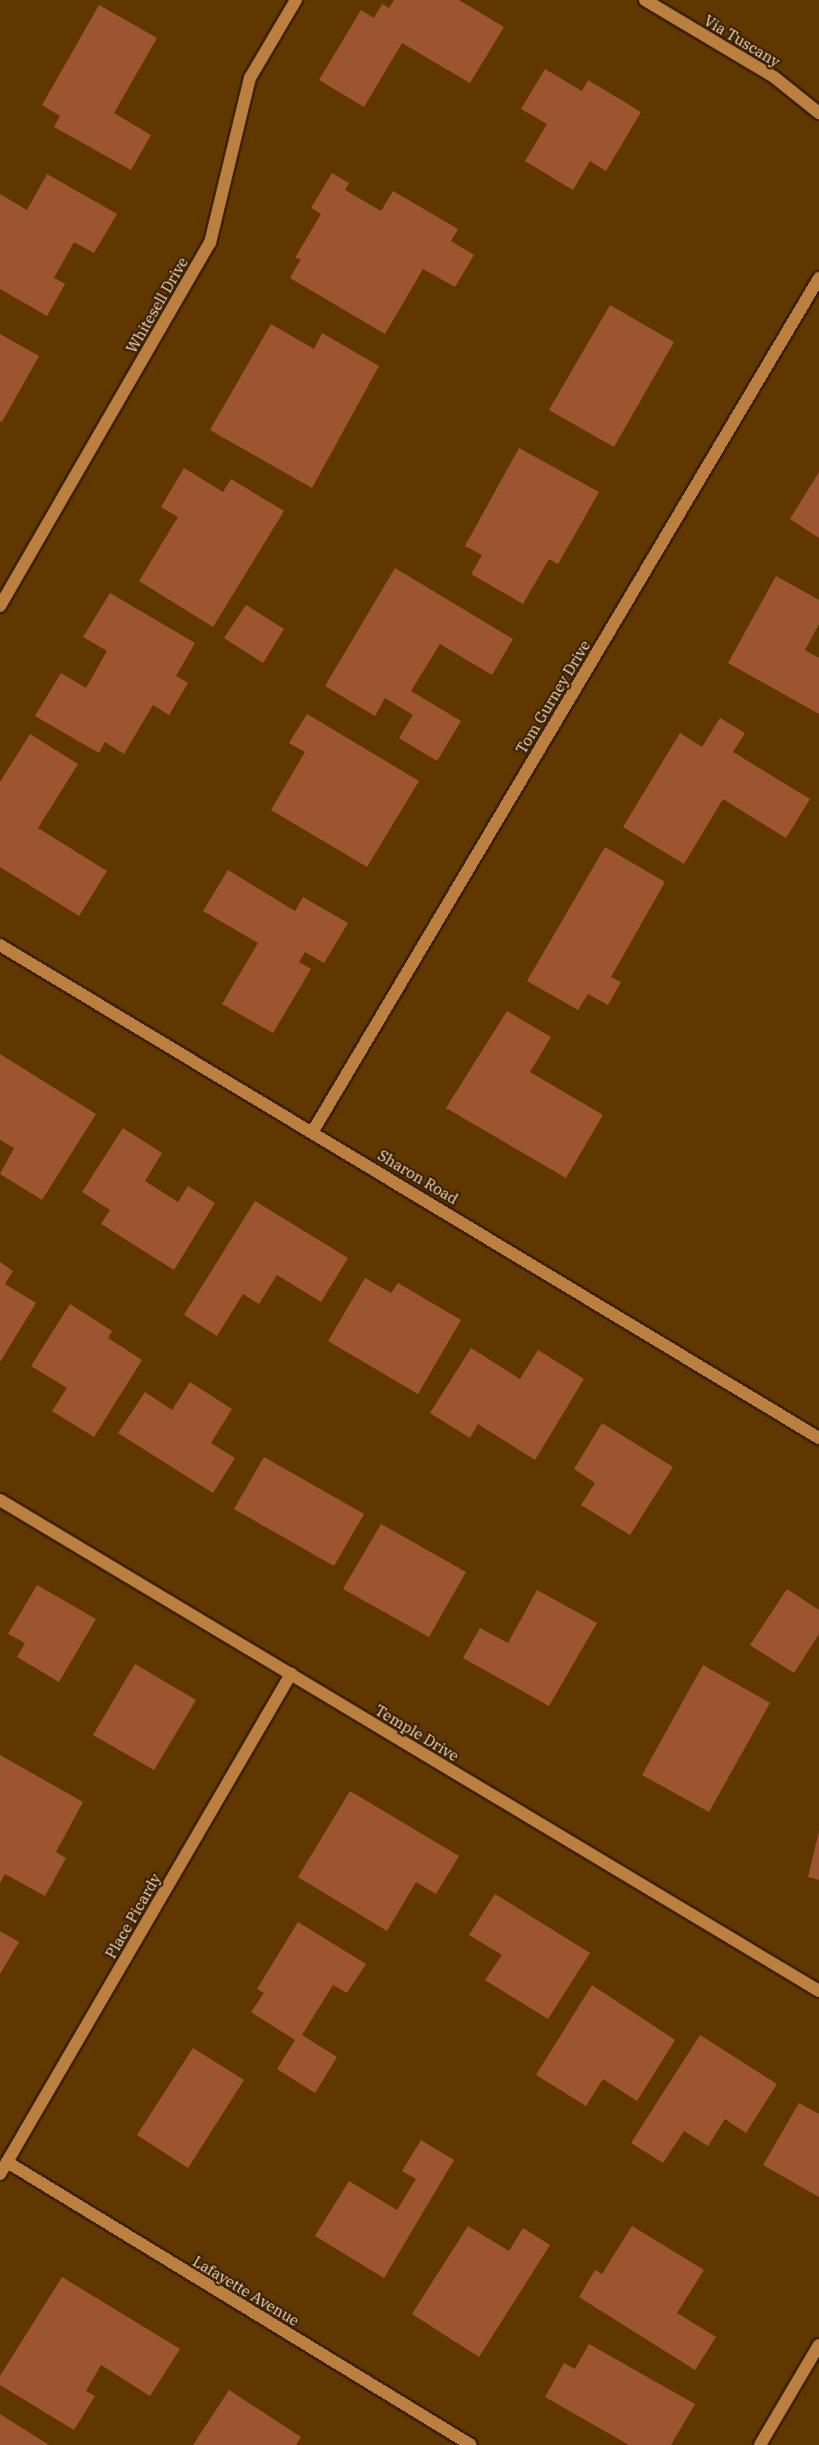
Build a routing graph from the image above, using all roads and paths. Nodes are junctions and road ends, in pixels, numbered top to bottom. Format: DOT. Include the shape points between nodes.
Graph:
graph roads {
  1 [pos="296,0"];
  2 [pos="645,0"];
  3 [pos="819,113"];
  4 [pos="819,278"];
  5 [pos="0,606"];
  6 [pos="0,945"];
  7 [pos="314,1131"];
  8 [pos="819,1438"];
  9 [pos="0,1500"];
  10 [pos="291,1674"];
  11 [pos="819,1991"];
  12 [pos="7,2162"];
  13 [pos="0,2174"];
  14 [pos="819,2345"];
  15 [pos="471,2445"];
  16 [pos="760,2445"];
  1 -- 5 [label="street, Whitesell Drive" via="250,78 210,243"];
  2 -- 3 [label="street, Via Tuscany" via="774,77"];
  4 -- 7 [label="street, Tom Gurney Drive"];
  6 -- 7 [label="street, Sharon Road"];
  7 -- 8 [label="street, Sharon Road"];
  9 -- 10 [label="street, Temple Drive"];
  10 -- 11 [label="street, Temple Drive"];
  10 -- 12 [label="street, Place Picardy"];
  12 -- 13 [label="street, Place Picardy"];
  12 -- 15 [label="street, Lafayette Avenue"];
  14 -- 16 [label="street"];
}
